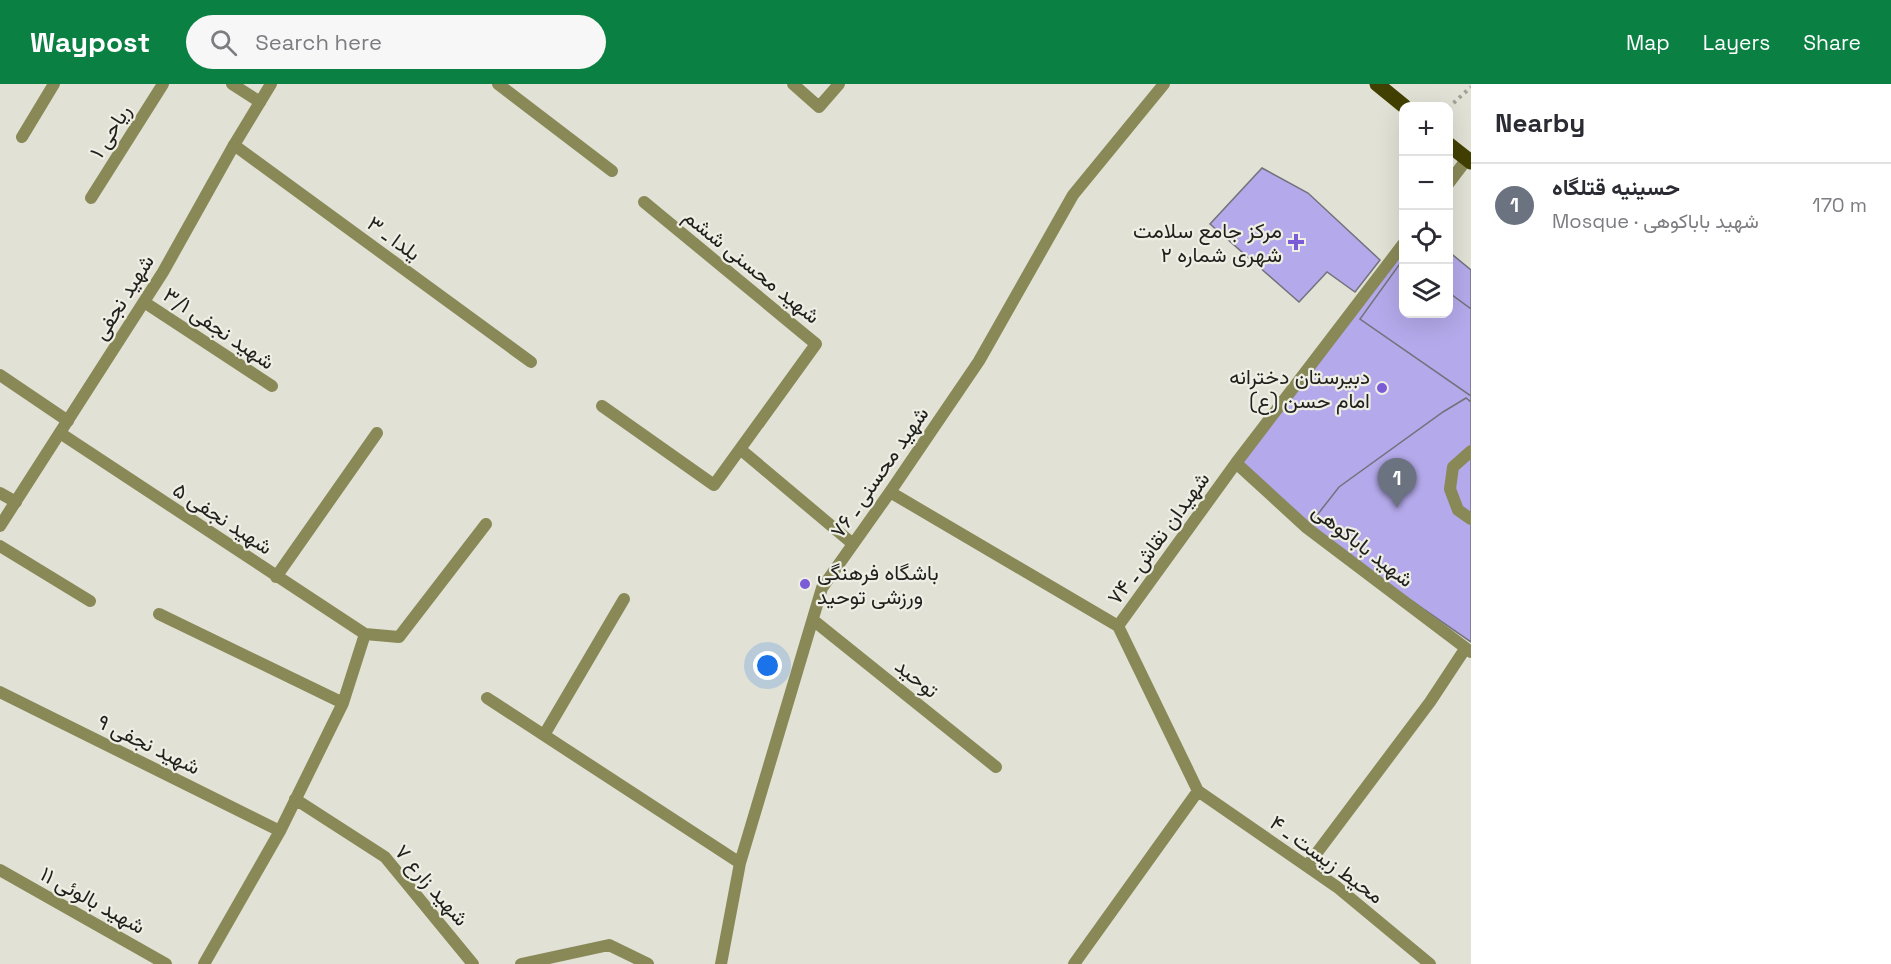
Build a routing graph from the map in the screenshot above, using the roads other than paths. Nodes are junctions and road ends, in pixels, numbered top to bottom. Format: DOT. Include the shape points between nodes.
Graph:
graph roads {
  1 [pos="54,84"];
  2 [pos="163,84"];
  3 [pos="232,84"];
  4 [pos="271,84"];
  5 [pos="498,84"];
  6 [pos="792,84"];
  7 [pos="839,84"];
  8 [pos="1164,84"];
  9 [pos="1377,84"];
  10 [pos="260,102"];
  11 [pos="1399,102"];
  12 [pos="22,137"];
  13 [pos="234,145"];
  14 [pos="1453,147"];
  15 [pos="1469,161"];
  16 [pos="612,171"];
  17 [pos="1453,179"];
  18 [pos="91,198"];
  19 [pos="644,202"];
  20 [pos="1399,250"];
  21 [pos="144,302"];
  22 [pos="531,362"];
  23 [pos="0,375"];
  24 [pos="272,386"];
  25 [pos="602,406"];
  26 [pos="68,420"];
  27 [pos="60,433"];
  28 [pos="377,433"];
  29 [pos="740,449"];
  30 [pos="1471,451"];
  31 [pos="1236,463"];
  32 [pos="890,492"];
  33 [pos="0,493"];
  34 [pos="16,502"];
  35 [pos="1471,519"];
  36 [pos="486,524"];
  37 [pos="0,526"];
  38 [pos="853,544"];
  39 [pos="0,546"];
  40 [pos="276,577"];
  41 [pos="624,599"];
  42 [pos="90,601"];
  43 [pos="159,614"];
  44 [pos="813,620"];
  45 [pos="1118,626"];
  46 [pos="365,634"];
  47 [pos="1468,651"];
  48 [pos="0,692"];
  49 [pos="487,698"];
  50 [pos="343,703"];
  51 [pos="544,735"];
  52 [pos="996,767"];
  53 [pos="1198,791"];
  54 [pos="295,799"];
  55 [pos="280,831"];
  56 [pos="740,863"];
  57 [pos="1307,866"];
  58 [pos="0,870"];
  59 [pos="166,964"];
  60 [pos="204,964"];
  61 [pos="473,964"];
  62 [pos="521,964"];
  63 [pos="648,964"];
  64 [pos="721,964"];
  65 [pos="1074,964"];
  66 [pos="1430,964"];
  1 -- 12 [label="street"];
  2 -- 18 [label="street, ریاحی ۱"];
  3 -- 10 [label="street"];
  4 -- 10 [label="street, شهید نجفی"];
  5 -- 16 [label="street"];
  6 -- 7 [label="street" via="819,107"];
  8 -- 32 [label="street, شهید محسنی ـ ۷۶" via="1073,195 979,361"];
  9 -- 11 [label="main road"];
  10 -- 13 [label="street, شهید نجفی"];
  13 -- 21 [label="street, شهید نجفی"];
  13 -- 22 [label="street, یلدا ـ ۳"];
  14 -- 15 [label="main road"];
  15 -- 17 [label="street"];
  19 -- 29 [label="street, شهید محسنی ششم" via="816,344"];
  20 -- 31 [label="street, شهیدان نقاش ـ ۷۴"];
  21 -- 24 [label="street, شهید نجفی ۳/۱"];
  21 -- 26 [label="street, شهید نجفی"];
  23 -- 26 [label="street"];
  25 -- 29 [label="street" via="714,485"];
  26 -- 27 [label="street, شهید نجفی"];
  27 -- 34 [label="street, شهید نجفی"];
  27 -- 40 [label="street, شهید نجفی ۵"];
  28 -- 40 [label="street"];
  29 -- 38 [label="street"];
  30 -- 35 [label="street" via="1453,467 1450,489 1458,510"];
  31 -- 45 [label="street, شهیدان نقاش ـ ۷۴"];
  31 -- 47 [label="street, شهید باباکوهی" via="1307,528"];
  32 -- 38 [label="street, شهید محسنی ـ ۷۶"];
  32 -- 45 [label="street"];
  33 -- 34 [label="street"];
  34 -- 37 [label="street, شهید نجفی"];
  36 -- 46 [label="street" via="399,637"];
  38 -- 44 [label="street, شهید محسنی ـ ۷۶" via="822,588"];
  39 -- 42 [label="street"];
  40 -- 46 [label="street, شهید نجفی ۵"];
  41 -- 51 [label="street"];
  43 -- 50 [label="street"];
  44 -- 52 [label="street, توحید"];
  44 -- 56 [label="street, شهید محسنی ـ ۷۶"];
  45 -- 53 [label="street, شهیدان نقاش ـ ۷۴"];
  46 -- 50 [label="street"];
  47 -- 57 [label="street"];
  48 -- 55 [label="street, شهید نجفی ۹"];
  49 -- 51 [label="street"];
  50 -- 54 [label="street"];
  51 -- 56 [label="street"];
  53 -- 57 [label="street, محیط زیست ـ ۴"];
  53 -- 65 [label="street"];
  54 -- 55 [label="street"];
  54 -- 61 [label="street, شهید زارع ۷" via="385,857"];
  55 -- 60 [label="street"];
  56 -- 64 [label="street, شهید محسنی ـ ۷۶"];
  57 -- 66 [label="street, محیط زیست ـ ۴"];
  58 -- 59 [label="street, شهید بالوئی ۱۱"];
  62 -- 63 [label="street" via="609,945"];
}
